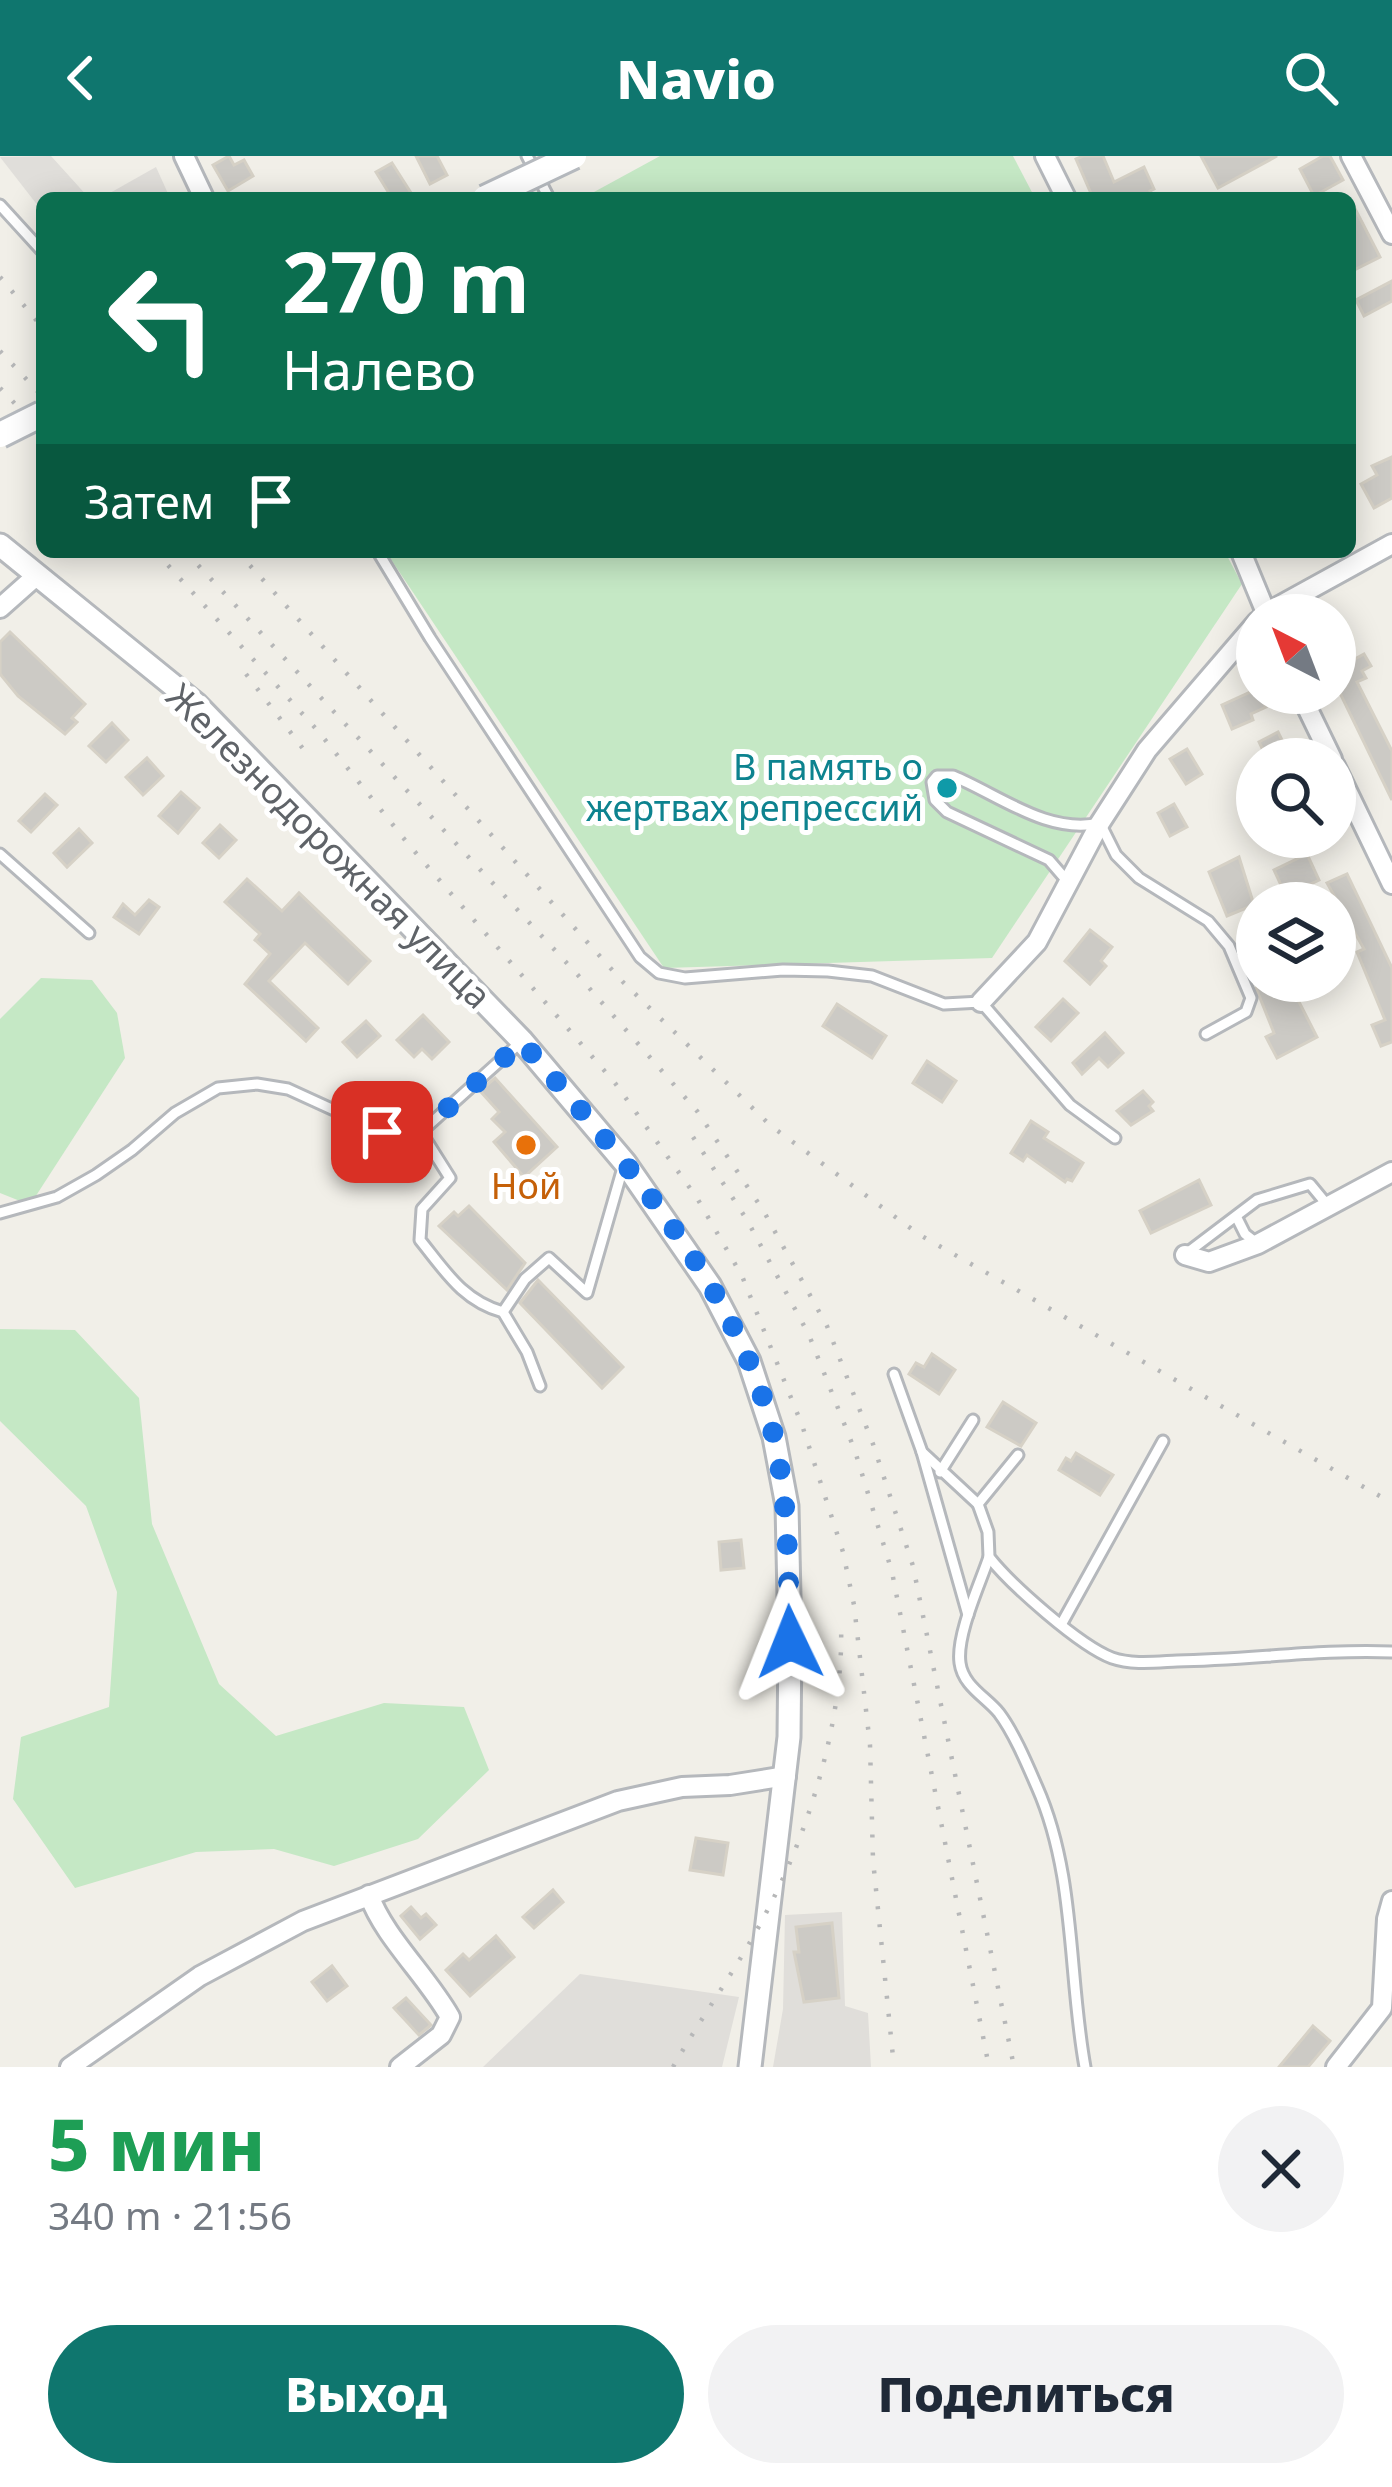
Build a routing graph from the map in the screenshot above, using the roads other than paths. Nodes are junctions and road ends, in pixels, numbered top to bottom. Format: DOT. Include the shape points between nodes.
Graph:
graph roads {
  1 [pos="184,156"];
  2 [pos="527,156"];
  3 [pos="574,156"];
  4 [pos="1045,156"];
  5 [pos="1351,156"];
  6 [pos="535,170"];
  7 [pos="202,192"];
  8 [pos="487,192"];
  9 [pos="498,192"];
  10 [pos="546,192"];
  11 [pos="1063,192"];
  12 [pos="0,205"];
  13 [pos="1392,234"];
  14 [pos="36,244"];
  15 [pos="36,417"];
  16 [pos="0,435"];
  17 [pos="1392,544"];
  18 [pos="0,545"];
  19 [pos="382,558"];
  20 [pos="1243,558"];
  21 [pos="35,578"];
  22 [pos="1256,594"];
  23 [pos="1303,594"];
  24 [pos="0,608"];
  25 [pos="1236,648"];
  26 [pos="1356,810"];
  27 [pos="1100,823"];
  28 [pos="0,854"];
  29 [pos="1068,882"];
  30 [pos="1392,884"];
  31 [pos="88,933"];
  32 [pos="981,1002"];
  33 [pos="1206,1034"];
  34 [pos="522,1042"];
  35 [pos="421,1132"];
  36 [pos="1115,1138"];
  37 [pos="625,1163"];
  38 [pos="1392,1172"];
  39 [pos="1329,1208"];
  40 [pos="0,1213"];
  41 [pos="1237,1218"];
  42 [pos="1258,1244"];
  43 [pos="1185,1255"];
  44 [pos="503,1312"];
  45 [pos="894,1373"];
  46 [pos="539,1386"];
  47 [pos="973,1420"];
  48 [pos="1163,1441"];
  49 [pos="922,1452"];
  50 [pos="1018,1455"];
  51 [pos="940,1472"];
  52 [pos="978,1504"];
  53 [pos="989,1557"];
  54 [pos="968,1616"];
  55 [pos="1062,1623"];
  56 [pos="1392,1652"];
  57 [pos="785,1775"];
  58 [pos="369,1895"];
  59 [pos="1392,1901"];
  60 [pos="1387,2008"];
  61 [pos="70,2067"];
  62 [pos="400,2067"];
  63 [pos="750,2067"];
  64 [pos="1085,2067"];
  65 [pos="1336,2067"];
  1 -- 7 [label="street"];
  2 -- 6 [label="lane"];
  3 -- 9 [label="main road, bridge"];
  4 -- 11 [label="street"];
  5 -- 13 [label="street"];
  6 -- 8 [label="lane"];
  6 -- 10 [label="lane"];
  12 -- 14 [label="lane"];
  15 -- 16 [label="main road, bridge"];
  17 -- 23 [label="street"];
  18 -- 21 [label="street, Железнодорожная улица"];
  19 -- 32 [label="lane" via="640,957 659,973 828,971 872,976 944,1004"];
  20 -- 22 [label="street"];
  21 -- 24 [label="street"];
  21 -- 34 [label="street, Железнодорожная улица" via="196,704"];
  25 -- 27 [label="street" via="1147,750"];
  26 -- 30 [label="street"];
  27 -- 29 [label="street"];
  27 -- 29 [label="lane" via="1053,823 953,776 932,782 934,800 947,812 1049,860"];
  27 -- 33 [label="lane" via="1139,878 1208,922 1229,946 1251,998 1246,1012"];
  28 -- 31 [label="lane"];
  29 -- 32 [label="street" via="1037,942"];
  32 -- 36 [label="lane" via="1070,1105"];
  34 -- 35 [label="lane"];
  34 -- 37 [label="street, Железнодорожная улица"];
  35 -- 40 [label="lane" via="382,1132 288,1089 218,1088 95,1175"];
  35 -- 44 [label="lane" via="450,1178 422,1209 420,1240 459,1290"];
  37 -- 44 [label="lane" via="587,1293 549,1258"];
  37 -- 57 [label="street, Железнодорожная улица" via="710,1286 749,1360 774,1437 787,1506"];
  38 -- 39 [label="street"];
  39 -- 41 [label="lane" via="1310,1184 1257,1200"];
  39 -- 42 [label="street"];
  41 -- 42 [label="lane"];
  41 -- 43 [label="lane"];
  42 -- 43 [label="street" via="1209,1262"];
  44 -- 46 [label="lane"];
  45 -- 49 [label="lane"];
  47 -- 51 [label="lane"];
  48 -- 55 [label="lane"];
  49 -- 51 [label="lane"];
  49 -- 54 [label="lane"];
  50 -- 52 [label="lane"];
  51 -- 52 [label="lane"];
  52 -- 53 [label="lane"];
  53 -- 54 [label="lane"];
  53 -- 55 [label="lane"];
  54 -- 64 [label="lane" via="960,1663 1000,1714 1038,1789 1060,1859"];
  55 -- 56 [label="lane" via="1110,1658 1131,1662"];
  57 -- 58 [label="street" via="618,1801"];
  57 -- 63 [label="street, Железнодорожная улица"];
  58 -- 61 [label="street" via="200,1976"];
  58 -- 62 [label="street" via="450,2017 441,2035"];
  59 -- 60 [label="street"];
  60 -- 65 [label="street"];
}
